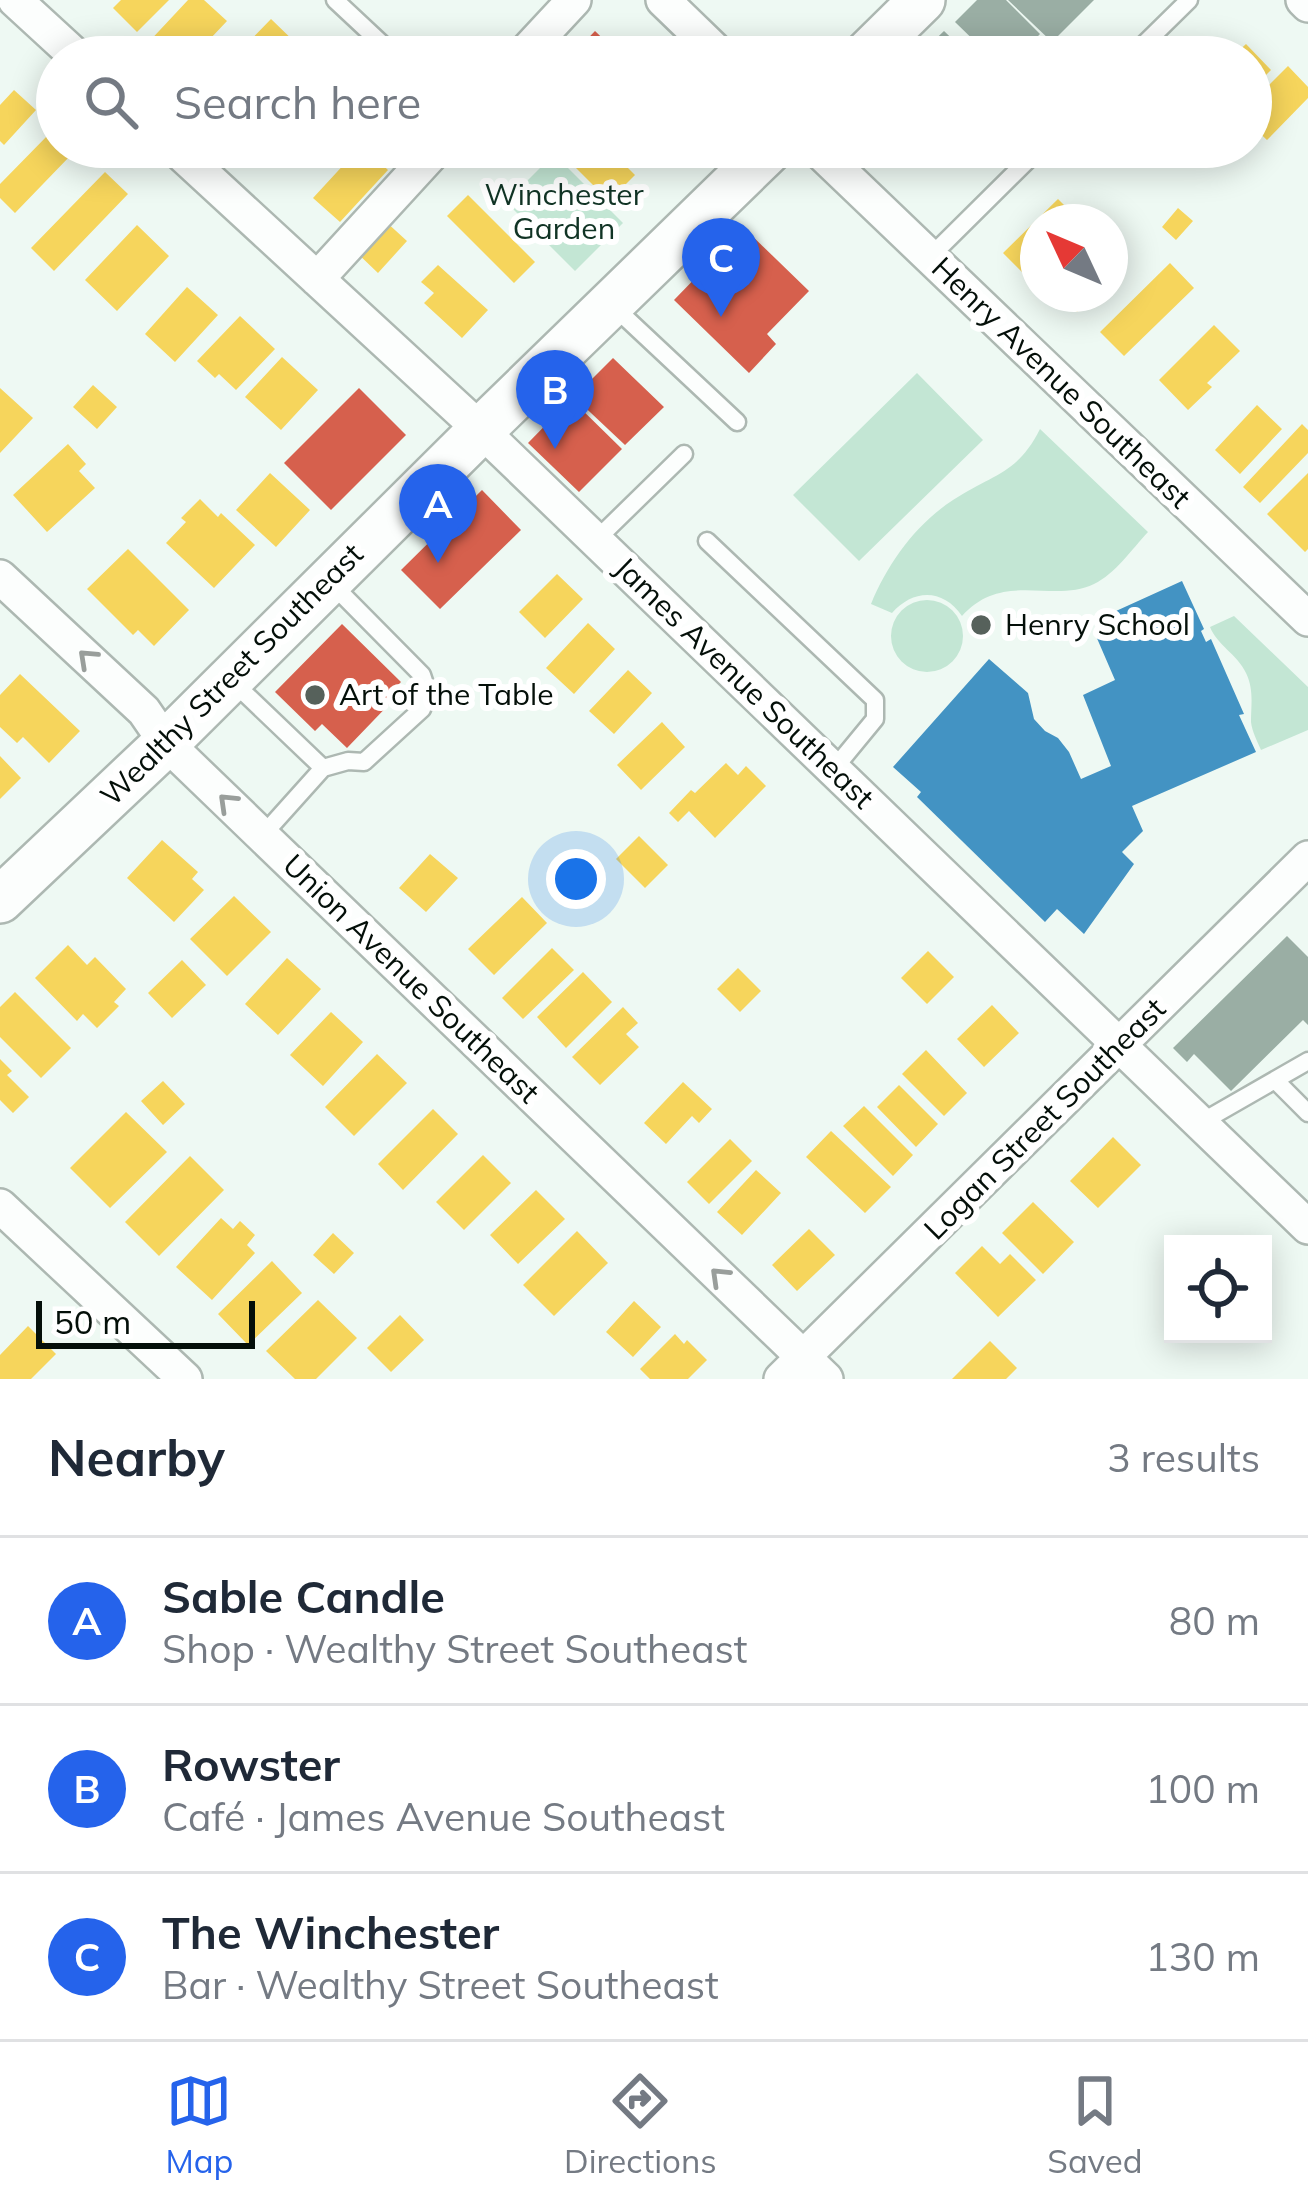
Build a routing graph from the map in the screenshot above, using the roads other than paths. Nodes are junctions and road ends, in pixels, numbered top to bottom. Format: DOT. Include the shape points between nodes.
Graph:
graph roads {
  1 [pos="15,0"];
  2 [pos="335,0"];
  3 [pos="574,0"];
  4 [pos="663,0"];
  5 [pos="922,0"];
  6 [pos="1189,0"];
  7 [pos="54,36"];
  8 [pos="374,36"];
  9 [pos="541,36"];
  10 [pos="700,36"];
  11 [pos="885,36"];
  12 [pos="1152,36"];
  13 [pos="197,168"];
  14 [pos="419,168"];
  15 [pos="750,168"];
  16 [pos="837,168"];
  17 [pos="1020,168"];
  18 [pos="930,257"];
  19 [pos="317,279"];
  20 [pos="610,304"];
  21 [pos="736,422"];
  22 [pos="481,430"];
  23 [pos="684,454"];
  24 [pos="596,540"];
  25 [pos="707,542"];
  26 [pos="0,577"];
  27 [pos="329,581"];
  28 [pos="1308,620"];
  29 [pos="230,680"];
  30 [pos="166,743"];
  31 [pos="322,768"];
  32 [pos="833,770"];
  33 [pos="262,836"];
  34 [pos="1308,859"];
  35 [pos="0,900"];
  36 [pos="1120,1046"];
  37 [pos="1308,1061"];
  38 [pos="1276,1081"];
  39 [pos="1308,1113"];
  40 [pos="1200,1123"];
  41 [pos="0,1206"];
  42 [pos="1308,1227"];
  43 [pos="804,1372"];
  44 [pos="185,1379"];
  1 -- 7 [label="street"];
  2 -- 8 [label="lane"];
  3 -- 9 [label="street"];
  4 -- 10 [label="street"];
  5 -- 11 [label="main road"];
  6 -- 12 [label="lane"];
  13 -- 19 [label="street, James Avenue Southeast"];
  14 -- 19 [label="street"];
  15 -- 20 [label="main road, Wealthy Street Southeast"];
  16 -- 18 [label="street, Henry Avenue Southeast"];
  17 -- 18 [label="lane"];
  18 -- 28 [label="street, Henry Avenue Southeast"];
  19 -- 22 [label="street, James Avenue Southeast"];
  20 -- 21 [label="lane"];
  20 -- 22 [label="main road, Wealthy Street Southeast"];
  22 -- 24 [label="street, James Avenue Southeast"];
  22 -- 27 [label="main road, Wealthy Street Southeast"];
  23 -- 24 [label="lane"];
  24 -- 32 [label="street, James Avenue Southeast"];
  25 -- 32 [label="lane" via="875,700 875,719"];
  30 -- 26 [label="street, Union Avenue Southeast, one-way" via="143,711"];
  27 -- 29 [label="main road, Wealthy Street Southeast"];
  27 -- 31 [label="lane" via="422,675 428,693 422,709 364,762"];
  29 -- 30 [label="main road, Wealthy Street Southeast"];
  29 -- 31 [label="lane"];
  33 -- 30 [label="street, Union Avenue Southeast, one-way"];
  30 -- 35 [label="main road, Wealthy Street Southeast"];
  31 -- 33 [label="lane"];
  32 -- 36 [label="street, James Avenue Southeast"];
  43 -- 33 [label="street, Union Avenue Southeast, one-way"];
  34 -- 36 [label="street, Logan Street Southeast"];
  36 -- 40 [label="street, James Avenue Southeast"];
  36 -- 43 [label="street, Logan Street Southeast"];
  37 -- 38 [label="lane"];
  38 -- 39 [label="lane"];
  38 -- 40 [label="lane"];
  40 -- 42 [label="street, James Avenue Southeast"];
  41 -- 44 [label="street"];
}
